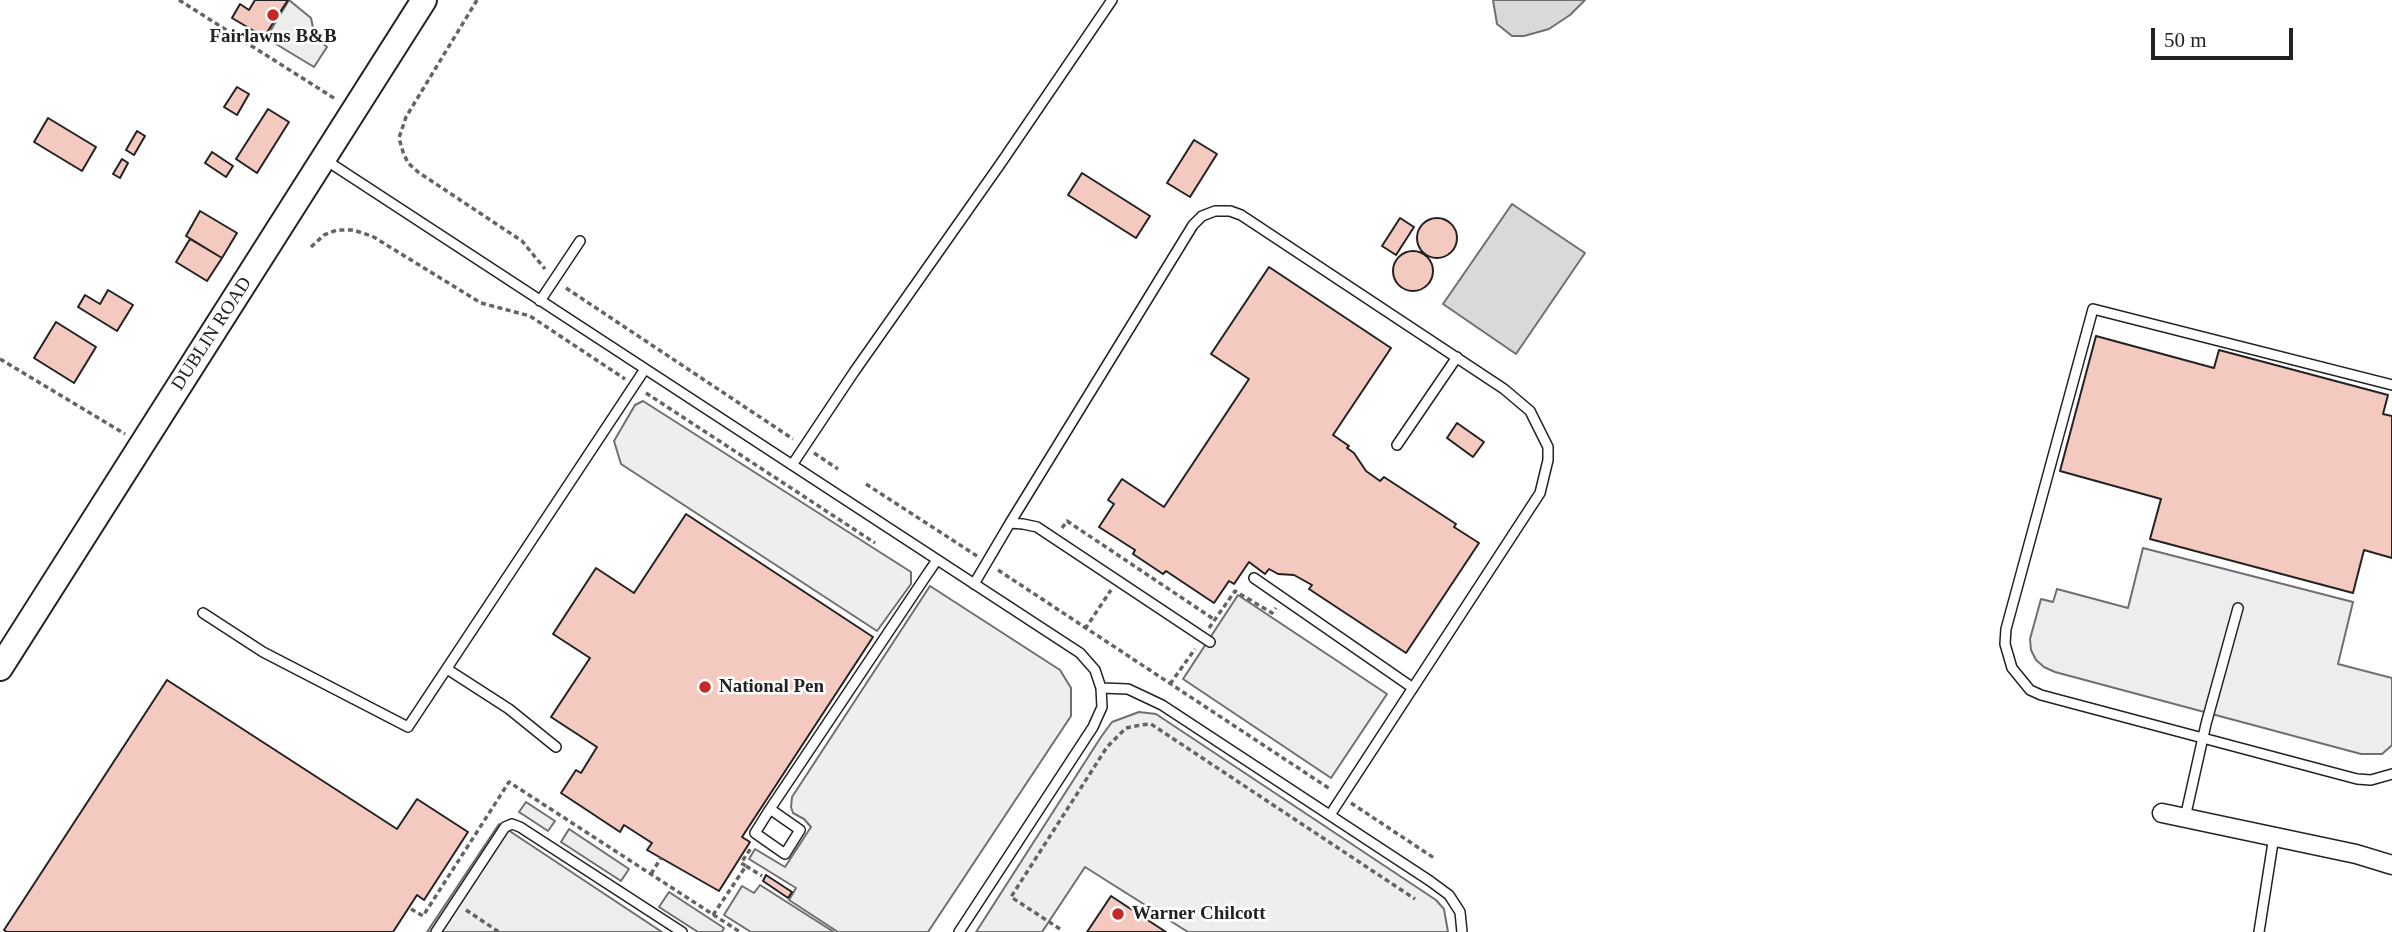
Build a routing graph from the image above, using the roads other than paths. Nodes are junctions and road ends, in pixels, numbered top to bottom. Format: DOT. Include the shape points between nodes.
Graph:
graph roads {
  1 [pos="424,0"];
  2 [pos="1112,0"];
  3 [pos="323,159"];
  4 [pos="580,242"];
  5 [pos="540,301"];
  6 [pos="1457,357"];
  7 [pos="645,369"];
  8 [pos="2392,386"];
  9 [pos="1397,445"];
  10 [pos="792,465"];
  11 [pos="1010,523"];
  12 [pos="937,559"];
  13 [pos="1254,578"];
  14 [pos="974,584"];
  15 [pos="2238,608"];
  16 [pos="203,613"];
  17 [pos="1206,640"];
  18 [pos="0,668"];
  19 [pos="447,669"];
  20 [pos="1101,688"];
  21 [pos="1413,688"];
  22 [pos="2203,739"];
  23 [pos="556,747"];
  24 [pos="2392,774"];
  25 [pos="770,809"];
  26 [pos="2162,813"];
  27 [pos="1330,815"];
  28 [pos="2185,818"];
  29 [pos="2274,836"];
  30 [pos="2392,865"];
  31 [pos="436,932"];
  32 [pos="682,932"];
  33 [pos="959,932"];
  34 [pos="1462,932"];
  35 [pos="2259,932"];
  1 -- 3 [label="main road, DUBLIN ROAD"];
  2 -- 10 [label="lane"];
  3 -- 5 [label="lane"];
  3 -- 18 [label="main road, DUBLIN ROAD"];
  4 -- 5 [label="lane"];
  5 -- 7 [label="lane"];
  6 -- 9 [label="lane"];
  6 -- 11 [label="lane" via="1241,215 1215,211 1193,225"];
  6 -- 21 [label="lane" via="1530,411 1548,447 1548,460 1539,493"];
  7 -- 10 [label="lane"];
  7 -- 19 [label="lane"];
  8 -- 22 [label="lane" via="2093,309 2006,629 2007,656 2021,680 2041,695"];
  10 -- 12 [label="lane"];
  11 -- 14 [label="lane"];
  11 -- 17 [label="lane" via="1037,527"];
  12 -- 14 [label="lane"];
  12 -- 25 [label="lane"];
  13 -- 21 [label="lane"];
  14 -- 20 [label="lane" via="1080,653 1095,670"];
  15 -- 22 [label="lane"];
  16 -- 19 [label="lane" via="263,652 408,727"];
  19 -- 23 [label="lane" via="509,709"];
  20 -- 27 [label="lane" via="1128,689 1162,705"];
  20 -- 33 [label="lane" via="1102,707 1093,727"];
  21 -- 27 [label="lane"];
  22 -- 24 [label="lane" via="2357,779"];
  22 -- 28 [label="lane"];
  25 -- 25 [label="lane" via="755,832 786,853 800,830"];
  26 -- 28 [label="street"];
  27 -- 34 [label="lane" via="1449,895 1460,912"];
  28 -- 29 [label="street"];
  29 -- 30 [label="street"];
  29 -- 35 [label="lane"];
  31 -- 32 [label="lane" via="512,824"];
}
